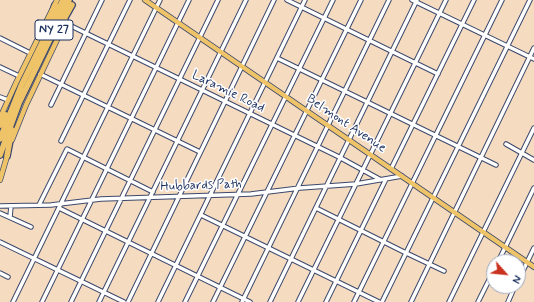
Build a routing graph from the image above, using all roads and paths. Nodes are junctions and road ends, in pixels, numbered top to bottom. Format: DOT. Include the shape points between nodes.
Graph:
graph roads {
  1 [pos="63,0"];
  2 [pos="102,0"];
  3 [pos="130,0"];
  4 [pos="145,0"];
  5 [pos="160,0"];
  6 [pos="189,0"];
  7 [pos="218,0"];
  8 [pos="246,0"];
  9 [pos="274,0"];
  10 [pos="287,0"];
  11 [pos="305,0"];
  12 [pos="333,0"];
  13 [pos="361,0"];
  14 [pos="389,0"];
  15 [pos="412,0"];
  16 [pos="446,0"];
  17 [pos="474,0"];
  18 [pos="502,0"];
  19 [pos="530,0"];
  20 [pos="417,1"];
  21 [pos="56,2"];
  22 [pos="72,2"];
  23 [pos="301,7"];
  24 [pos="157,8"];
  25 [pos="439,13"];
  26 [pos="324,18"];
  27 [pos="65,23"];
  28 [pos="178,23"];
  29 [pos="462,24"];
  30 [pos="347,29"];
  31 [pos="86,34"];
  32 [pos="484,35"];
  33 [pos="200,37"];
  34 [pos="0,38"];
  35 [pos="370,40"];
  36 [pos="108,44"];
  37 [pos="507,46"];
  38 [pos="534,48"];
  39 [pos="38,50"];
  40 [pos="221,52"];
  41 [pos="392,52"];
  42 [pos="30,53"];
  43 [pos="134,56"];
  44 [pos="530,57"];
  45 [pos="277,58"];
  46 [pos="534,59"];
  47 [pos="415,63"];
  48 [pos="242,66"];
  49 [pos="0,67"];
  50 [pos="157,68"];
  51 [pos="299,69"];
  52 [pos="40,74"];
  53 [pos="438,74"];
  54 [pos="19,76"];
  55 [pos="180,79"];
  56 [pos="322,80"];
  57 [pos="265,82"];
  58 [pos="61,84"];
  59 [pos="202,91"];
  60 [pos="345,91"];
  61 [pos="84,95"];
  62 [pos="0,96"];
  63 [pos="286,96"];
  64 [pos="8,100"];
  65 [pos="18,100"];
  66 [pos="225,102"];
  67 [pos="368,102"];
  68 [pos="51,105"];
  69 [pos="109,108"];
  70 [pos="307,111"];
  71 [pos="390,113"];
  72 [pos="250,114"];
  73 [pos="0,118"];
  74 [pos="132,119"];
  75 [pos="272,124"];
  76 [pos="413,124"];
  77 [pos="0,125"];
  78 [pos="328,125"];
  79 [pos="534,128"];
  80 [pos="155,130"];
  81 [pos="436,135"];
  82 [pos="295,136"];
  83 [pos="0,139"];
  84 [pos="349,140"];
  85 [pos="61,141"];
  86 [pos="178,141"];
  87 [pos="506,144"];
  88 [pos="318,147"];
  89 [pos="458,147"];
  90 [pos="200,152"];
  91 [pos="522,153"];
  92 [pos="370,154"];
  93 [pos="0,156"];
  94 [pos="7,156"];
  95 [pos="84,158"];
  96 [pos="341,158"];
  97 [pos="481,158"];
  98 [pos="534,160"];
  99 [pos="496,165"];
  100 [pos="391,168"];
  101 [pos="107,169"];
  102 [pos="363,169"];
  103 [pos="402,176"];
  104 [pos="386,179"];
  105 [pos="0,180"];
  106 [pos="130,180"];
  107 [pos="381,180"];
  108 [pos="413,183"];
  109 [pos="356,184"];
  110 [pos="327,186"];
  111 [pos="298,188"];
  112 [pos="534,188"];
  113 [pos="153,192"];
  114 [pos="268,192"];
  115 [pos="210,195"];
  116 [pos="238,195"];
  117 [pos="179,196"];
  118 [pos="150,198"];
  119 [pos="434,198"];
  120 [pos="121,199"];
  121 [pos="92,200"];
  122 [pos="62,204"];
  123 [pos="0,206"];
  124 [pos="11,206"];
  125 [pos="39,206"];
  126 [pos="59,208"];
  127 [pos="316,208"];
  128 [pos="455,212"];
  129 [pos="0,213"];
  130 [pos="201,215"];
  131 [pos="10,217"];
  132 [pos="339,219"];
  133 [pos="83,220"];
  134 [pos="223,226"];
  135 [pos="31,228"];
  136 [pos="106,231"];
  137 [pos="362,231"];
  138 [pos="483,232"];
  139 [pos="246,236"];
  140 [pos="0,242"];
  141 [pos="128,242"];
  142 [pos="383,242"];
  143 [pos="505,247"];
  144 [pos="269,248"];
  145 [pos="534,248"];
  146 [pos="151,253"];
  147 [pos="406,253"];
  148 [pos="502,254"];
  149 [pos="35,258"];
  150 [pos="291,259"];
  151 [pos="527,262"];
  152 [pos="430,264"];
  153 [pos="176,265"];
  154 [pos="534,267"];
  155 [pos="58,270"];
  156 [pos="313,270"];
  157 [pos="444,271"];
  158 [pos="0,273"];
  159 [pos="198,276"];
  160 [pos="8,277"];
  161 [pos="81,281"];
  162 [pos="336,281"];
  163 [pos="486,286"];
  164 [pos="220,287"];
  165 [pos="104,292"];
  166 [pos="359,292"];
  167 [pos="243,300"];
  168 [pos="13,302"];
  169 [pos="42,302"];
  170 [pos="71,302"];
  171 [pos="99,302"];
  172 [pos="124,302"];
  173 [pos="128,302"];
  174 [pos="158,302"];
  175 [pos="185,302"];
  176 [pos="213,302"];
  177 [pos="250,302"];
  178 [pos="270,302"];
  179 [pos="298,302"];
  180 [pos="326,302"];
  181 [pos="354,302"];
  182 [pos="379,302"];
  183 [pos="382,302"];
  184 [pos="411,302"];
  185 [pos="449,302"];
  186 [pos="478,302"];
  1 -- 39 [label="highway, NY 27"];
  2 -- 31 [label="street"];
  3 -- 36 [label="street"];
  4 -- 24 [label="main road, Belmont Avenue"];
  5 -- 24 [label="street"];
  6 -- 28 [label="street"];
  7 -- 33 [label="street"];
  8 -- 40 [label="street"];
  9 -- 48 [label="street"];
  10 -- 23 [label="street"];
  11 -- 23 [label="street"];
  12 -- 26 [label="street"];
  13 -- 30 [label="street"];
  14 -- 35 [label="street"];
  15 -- 20 [label="street"];
  16 -- 25 [label="street"];
  17 -- 29 [label="street"];
  18 -- 32 [label="street"];
  19 -- 37 [label="street"];
  20 -- 25 [label="street"];
  20 -- 41 [label="street"];
  21 -- 39 [label="highway"];
  21 -- 42 [label="main road"];
  22 -- 27 [label="main road"];
  22 -- 65 [label="highway, NY 27" via="64,21"];
  23 -- 26 [label="street"];
  23 -- 45 [label="street"];
  24 -- 28 [label="main road, Belmont Avenue"];
  24 -- 43 [label="street"];
  25 -- 29 [label="street"];
  25 -- 47 [label="street"];
  26 -- 30 [label="street"];
  26 -- 51 [label="street"];
  27 -- 31 [label="street, Laramie Road"];
  27 -- 52 [label="main road"];
  28 -- 33 [label="main road, Belmont Avenue"];
  28 -- 50 [label="street"];
  29 -- 32 [label="street"];
  29 -- 53 [label="street"];
  30 -- 35 [label="street"];
  30 -- 56 [label="street"];
  31 -- 36 [label="street, Laramie Road"];
  31 -- 58 [label="street"];
  32 -- 37 [label="street"];
  32 -- 81 [label="street"];
  33 -- 40 [label="main road, Belmont Avenue"];
  33 -- 55 [label="street"];
  34 -- 42 [label="street"];
  35 -- 41 [label="street"];
  35 -- 60 [label="street"];
  36 -- 43 [label="street, Laramie Road"];
  36 -- 61 [label="street"];
  37 -- 44 [label="street"];
  37 -- 89 [label="street"];
  38 -- 44 [label="street"];
  39 -- 65 [label="highway, NY 27"];
  40 -- 48 [label="main road, Belmont Avenue"];
  40 -- 59 [label="street"];
  41 -- 47 [label="street"];
  41 -- 67 [label="street"];
  42 -- 54 [label="main road"];
  43 -- 50 [label="street, Laramie Road"];
  43 -- 69 [label="street"];
  44 -- 46 [label="street"];
  44 -- 97 [label="street"];
  45 -- 51 [label="street"];
  45 -- 57 [label="street"];
  47 -- 53 [label="street"];
  47 -- 71 [label="street"];
  48 -- 57 [label="main road, Belmont Avenue"];
  48 -- 66 [label="street"];
  49 -- 54 [label="street"];
  50 -- 55 [label="street, Laramie Road"];
  50 -- 74 [label="street"];
  51 -- 56 [label="street"];
  51 -- 63 [label="street"];
  52 -- 58 [label="street"];
  52 -- 94 [label="main road"];
  53 -- 76 [label="street"];
  54 -- 64 [label="main road"];
  55 -- 59 [label="street, Laramie Road"];
  55 -- 80 [label="street"];
  56 -- 60 [label="street"];
  56 -- 70 [label="street"];
  57 -- 63 [label="main road, Belmont Avenue"];
  57 -- 72 [label="street"];
  58 -- 61 [label="street"];
  58 -- 68 [label="street"];
  59 -- 66 [label="street, Laramie Road"];
  59 -- 86 [label="street"];
  60 -- 67 [label="street"];
  60 -- 78 [label="street"];
  61 -- 69 [label="street"];
  61 -- 85 [label="street"];
  62 -- 64 [label="street"];
  63 -- 70 [label="main road, Belmont Avenue"];
  63 -- 75 [label="street"];
  64 -- 73 [label="main road"];
  65 -- 77 [label="highway"];
  65 -- 83 [label="highway, NY 27"];
  65 -- 93 [label="highway, NY 27"];
  65 -- 94 [label="highway"];
  66 -- 72 [label="street, Laramie Road"];
  66 -- 90 [label="street"];
  67 -- 71 [label="street"];
  67 -- 84 [label="street"];
  69 -- 74 [label="street"];
  69 -- 95 [label="street"];
  70 -- 78 [label="main road, Belmont Avenue"];
  70 -- 82 [label="street"];
  71 -- 76 [label="street"];
  71 -- 92 [label="street"];
  72 -- 75 [label="street, Laramie Road"];
  72 -- 115 [label="street"];
  74 -- 80 [label="street"];
  74 -- 101 [label="street"];
  75 -- 82 [label="street, Laramie Road"];
  75 -- 116 [label="street"];
  76 -- 81 [label="street"];
  76 -- 100 [label="street"];
  78 -- 84 [label="main road, Belmont Avenue"];
  78 -- 88 [label="street"];
  79 -- 91 [label="street"];
  80 -- 86 [label="street"];
  80 -- 106 [label="street"];
  81 -- 89 [label="street"];
  81 -- 108 [label="street"];
  82 -- 88 [label="street, Laramie Road"];
  82 -- 114 [label="street"];
  84 -- 92 [label="main road, Belmont Avenue"];
  84 -- 96 [label="street"];
  86 -- 90 [label="street"];
  86 -- 113 [label="street"];
  87 -- 91 [label="street"];
  88 -- 96 [label="street, Laramie Road"];
  88 -- 111 [label="street"];
  89 -- 97 [label="street"];
  89 -- 119 [label="street"];
  90 -- 117 [label="street"];
  91 -- 98 [label="street"];
  91 -- 138 [label="street"];
  92 -- 100 [label="main road, Belmont Avenue"];
  92 -- 102 [label="street"];
  94 -- 105 [label="main road"];
  95 -- 101 [label="street"];
  95 -- 122 [label="street"];
  95 -- 125 [label="street" via="67,149"];
  96 -- 102 [label="street, Laramie Road"];
  96 -- 110 [label="street"];
  97 -- 99 [label="street"];
  97 -- 128 [label="street"];
  100 -- 103 [label="main road, Belmont Avenue"];
  101 -- 106 [label="street"];
  101 -- 121 [label="street"];
  102 -- 107 [label="street, Laramie Road"];
  102 -- 109 [label="street"];
  103 -- 104 [label="street, Hubbards Path"];
  103 -- 108 [label="main road, Belmont Avenue"];
  104 -- 107 [label="street, Hubbards Path"];
  104 -- 137 [label="street"];
  106 -- 113 [label="street"];
  106 -- 120 [label="street"];
  107 -- 109 [label="street, Hubbards Path"];
  108 -- 119 [label="main road, Belmont Avenue"];
  108 -- 142 [label="street"];
  109 -- 110 [label="street, Hubbards Path"];
  109 -- 132 [label="street"];
  110 -- 111 [label="street, Hubbards Path"];
  110 -- 127 [label="street"];
  111 -- 114 [label="street, Hubbards Path"];
  111 -- 144 [label="street"];
  112 -- 143 [label="street"];
  113 -- 118 [label="street"];
  114 -- 116 [label="street, Hubbards Path"];
  114 -- 139 [label="street"];
  115 -- 116 [label="street, Hubbards Path"];
  115 -- 117 [label="street, Hubbards Path"];
  115 -- 130 [label="street"];
  116 -- 134 [label="street"];
  117 -- 118 [label="street, Hubbards Path"];
  117 -- 146 [label="street"];
  118 -- 120 [label="street, Hubbards Path"];
  118 -- 141 [label="street"];
  119 -- 128 [label="main road, Belmont Avenue"];
  119 -- 147 [label="street"];
  120 -- 121 [label="street, Hubbards Path"];
  120 -- 136 [label="street"];
  121 -- 122 [label="street, Hubbards Path"];
  121 -- 133 [label="street"];
  122 -- 125 [label="street, Hubbards Path"];
  122 -- 126 [label="street"];
  123 -- 124 [label="street, Hubbards Path"];
  124 -- 125 [label="street, Hubbards Path"];
  124 -- 131 [label="street"];
  126 -- 133 [label="street"];
  126 -- 149 [label="street"];
  127 -- 132 [label="street"];
  127 -- 150 [label="street"];
  128 -- 138 [label="main road, Belmont Avenue"];
  128 -- 152 [label="street"];
  129 -- 131 [label="street"];
  130 -- 134 [label="street"];
  130 -- 153 [label="street"];
  131 -- 135 [label="street"];
  132 -- 137 [label="street"];
  132 -- 156 [label="street"];
  133 -- 136 [label="street"];
  133 -- 155 [label="street"];
  134 -- 139 [label="street"];
  134 -- 159 [label="street"];
  136 -- 141 [label="street"];
  136 -- 161 [label="street"];
  137 -- 142 [label="street"];
  137 -- 162 [label="street"];
  138 -- 143 [label="main road, Belmont Avenue"];
  138 -- 185 [label="street"];
  139 -- 144 [label="street"];
  139 -- 164 [label="street"];
  140 -- 149 [label="street"];
  141 -- 146 [label="street"];
  141 -- 165 [label="street"];
  142 -- 147 [label="street"];
  142 -- 166 [label="street"];
  143 -- 148 [label="street"];
  143 -- 151 [label="main road, Belmont Avenue"];
  144 -- 150 [label="street"];
  144 -- 167 [label="street"];
  145 -- 151 [label="street"];
  146 -- 153 [label="street"];
  146 -- 173 [label="street"];
  147 -- 152 [label="street"];
  147 -- 183 [label="street"];
  149 -- 155 [label="street"];
  149 -- 168 [label="street"];
  150 -- 156 [label="street"];
  150 -- 178 [label="street"];
  151 -- 154 [label="main road, Belmont Avenue"];
  152 -- 157 [label="street"];
  152 -- 184 [label="street"];
  153 -- 159 [label="street"];
  153 -- 174 [label="street"];
  155 -- 161 [label="street"];
  155 -- 169 [label="street"];
  156 -- 162 [label="street"];
  156 -- 179 [label="street"];
  158 -- 160 [label="street"];
  159 -- 164 [label="street"];
  159 -- 175 [label="street"];
  161 -- 165 [label="street"];
  161 -- 170 [label="street"];
  162 -- 166 [label="street"];
  162 -- 180 [label="street"];
  163 -- 186 [label="street"];
  164 -- 167 [label="street"];
  164 -- 176 [label="street"];
  165 -- 171 [label="street"];
  165 -- 172 [label="street"];
  166 -- 181 [label="street"];
  166 -- 182 [label="street"];
  167 -- 177 [label="street"];
}
